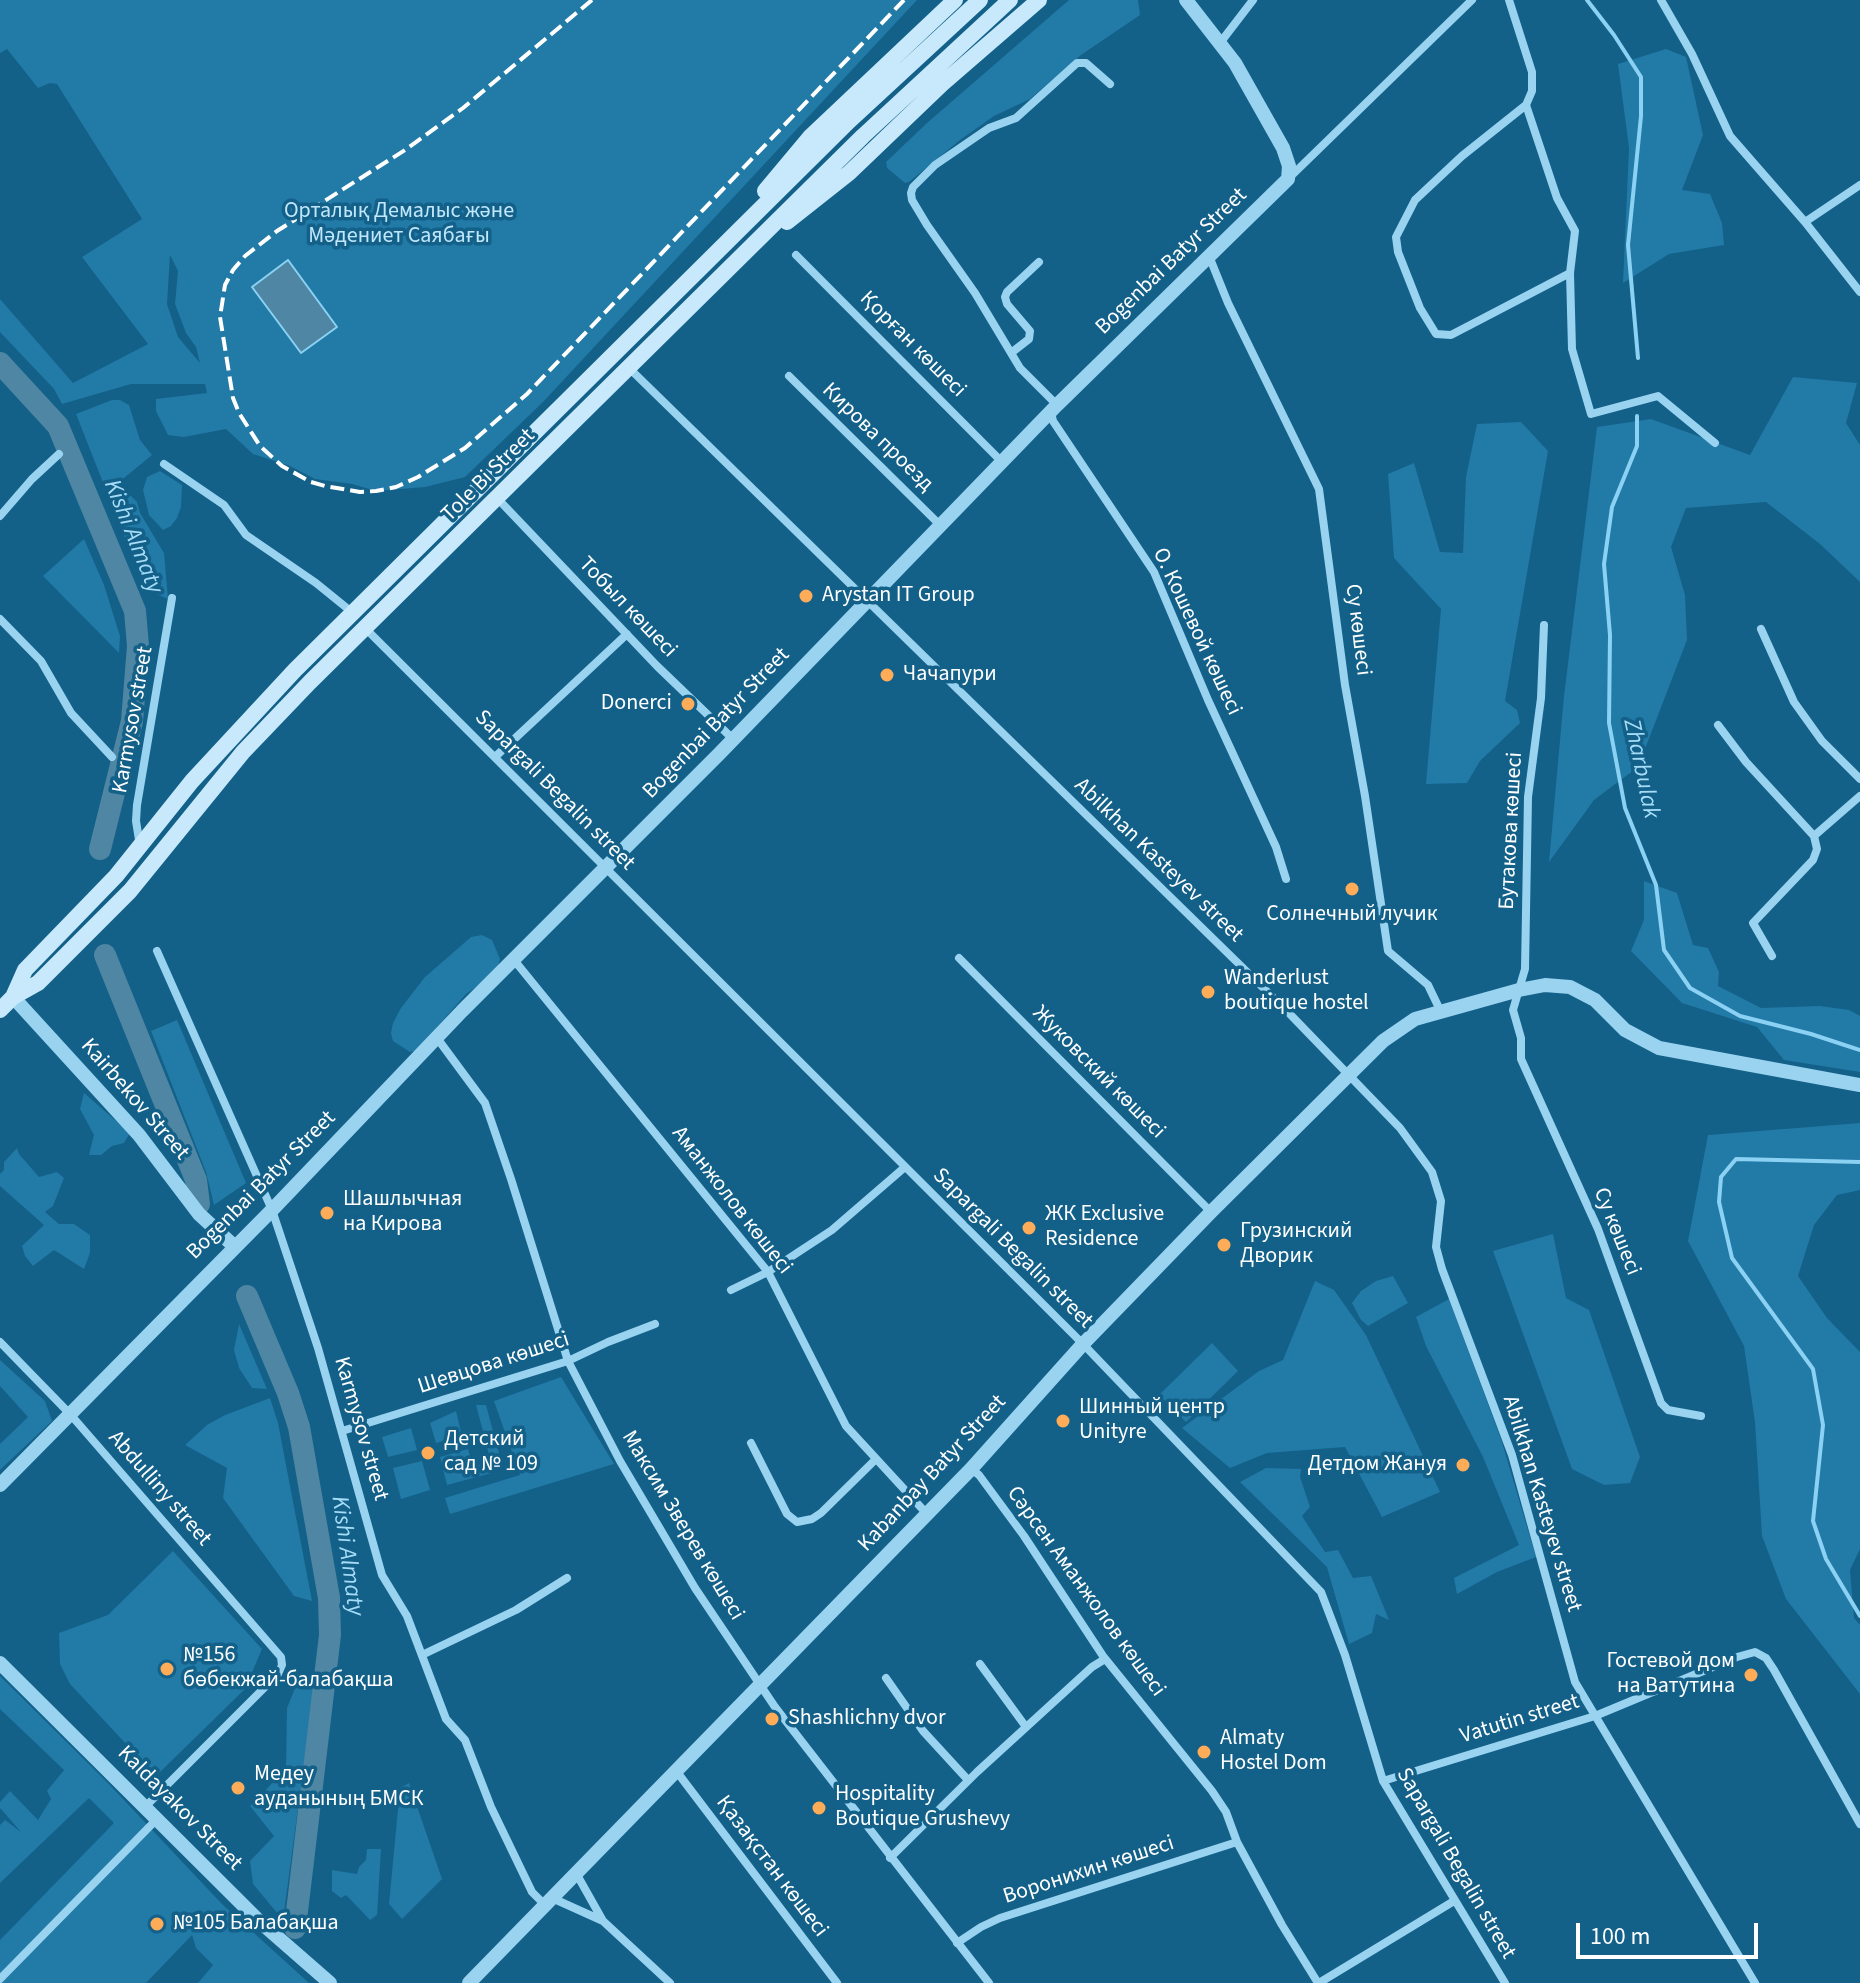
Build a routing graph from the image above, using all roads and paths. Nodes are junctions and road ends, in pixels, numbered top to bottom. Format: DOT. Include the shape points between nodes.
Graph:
graph roads {
  1 [pos="955,0"];
  2 [pos="980,0"];
  3 [pos="1010,0"];
  4 [pos="1039,0"];
  5 [pos="1186,0"];
  6 [pos="1253,0"];
  7 [pos="1472,0"];
  8 [pos="1509,0"];
  9 [pos="1661,0"];
  10 [pos="1220,43"];
  11 [pos="1110,84"];
  12 [pos="1526,105"];
  13 [pos="1288,179"];
  14 [pos="1860,185"];
  15 [pos="1805,222"];
  16 [pos="728,240"];
  17 [pos="744,254"];
  18 [pos="796,255"];
  19 [pos="1209,256"];
  20 [pos="1039,262"];
  21 [pos="1570,273"];
  22 [pos="1860,292"];
  23 [pos="1011,353"];
  24 [pos="629,368"];
  25 [pos="789,376"];
  26 [pos="1054,408"];
  27 [pos="1715,443"];
  28 [pos="59,454"];
  29 [pos="1002,462"];
  30 [pos="164,464"];
  31 [pos="497,498"];
  32 [pos="0,516"];
  33 [pos="940,525"];
  34 [pos="172,598"];
  35 [pos="868,601"];
  36 [pos="353,613"];
  37 [pos="0,619"];
  38 [pos="1544,625"];
  39 [pos="366,629"];
  40 [pos="1761,629"];
  41 [pos="627,634"];
  42 [pos="1718,725"];
  43 [pos="733,739"];
  44 [pos="112,757"];
  45 [pos="495,757"];
  46 [pos="1860,779"];
  47 [pos="1860,796"];
  48 [pos="1814,836"];
  49 [pos="140,847"];
  50 [pos="606,869"];
  51 [pos="1286,879"];
  52 [pos="157,951"];
  53 [pos="1772,956"];
  54 [pos="959,958"];
  55 [pos="514,960"];
  56 [pos="0,982"];
  57 [pos="1519,990"];
  58 [pos="13,997"];
  59 [pos="0,1010"];
  60 [pos="1440,1010"];
  61 [pos="437,1038"];
  62 [pos="1350,1075"];
  63 [pos="1860,1085"];
  64 [pos="905,1167"];
  65 [pos="272,1210"];
  66 [pos="1211,1212"];
  67 [pos="234,1246"];
  68 [pos="768,1272"];
  69 [pos="731,1290"];
  70 [pos="655,1324"];
  71 [pos="0,1342"];
  72 [pos="1083,1344"];
  73 [pos="568,1361"];
  74 [pos="70,1414"];
  75 [pos="1701,1416"];
  76 [pos="342,1431"];
  77 [pos="751,1443"];
  78 [pos="875,1460"];
  79 [pos="971,1469"];
  80 [pos="0,1485"];
  81 [pos="927,1514"];
  82 [pos="567,1578"];
  83 [pos="422,1655"];
  84 [pos="1105,1659"];
  85 [pos="0,1663"];
  86 [pos="980,1664"];
  87 [pos="886,1678"];
  88 [pos="763,1685"];
  89 [pos="1595,1716"];
  90 [pos="1026,1727"];
  91 [pos="677,1772"];
  92 [pos="968,1780"];
  93 [pos="1383,1781"];
  94 [pos="146,1806"];
  95 [pos="158,1818"];
  96 [pos="1860,1824"];
  97 [pos="1237,1842"];
  98 [pos="890,1858"];
  99 [pos="576,1873"];
  100 [pos="548,1901"];
  101 [pos="1454,1901"];
  102 [pos="603,1921"];
  103 [pos="957,1943"];
  104 [pos="0,1979"];
  105 [pos="330,1983"];
  106 [pos="469,1983"];
  107 [pos="670,1983"];
  108 [pos="837,1983"];
  109 [pos="989,1983"];
  110 [pos="1318,1983"];
  111 [pos="1505,1983"];
  112 [pos="1755,1983"];
  1 -- 16 [label="main road" via="811,136"];
  2 -- 16 [label="main road, Tole Bi Street"];
  3 -- 17 [label="main road, Tole Bi Street"];
  4 -- 17 [label="main road" via="849,173"];
  5 -- 10 [label="street"];
  6 -- 10 [label="street"];
  7 -- 13 [label="street, Bogenbai Batyr Street"];
  8 -- 12 [label="street" via="1532,72"];
  9 -- 15 [label="street" via="1730,136"];
  10 -- 13 [label="street" via="1283,148"];
  11 -- 23 [label="street, О. Кошевой көшесі" via="1086,63 1077,63 1016,118 989,128 913,187 912,200"];
  12 -- 21 [label="street" via="1557,198 1575,231"];
  12 -- 21 [label="street" via="1415,200 1396,237 1398,252 1436,334 1451,335"];
  13 -- 19 [label="street, Bogenbai Batyr Street"];
  14 -- 15 [label="street"];
  15 -- 22 [label="street"];
  16 -- 36 [label="main road, Tole Bi Street"];
  17 -- 24 [label="main road, Tole Bi Street"];
  18 -- 29 [label="street, Қорған көшесі"];
  19 -- 26 [label="street, Bogenbai Batyr Street"];
  19 -- 60 [label="street, Су көшесі" via="1319,489 1388,951 1428,985"];
  20 -- 23 [label="street" via="1005,297 1030,331 1029,339"];
  21 -- 27 [label="street" via="1572,349 1591,414 1658,396"];
  23 -- 26 [label="street, О. Кошевой көшесі"];
  24 -- 31 [label="main road, Tole Bi Street"];
  24 -- 35 [label="street, Abilkhan Kasteyev street"];
  25 -- 33 [label="street, Кирова проезд"];
  26 -- 29 [label="street, Bogenbai Batyr Street"];
  26 -- 51 [label="street, О. Кошевой көшесі" via="1053,421 1154,572"];
  28 -- 32 [label="street"];
  29 -- 33 [label="street, Bogenbai Batyr Street"];
  30 -- 36 [label="street" via="224,505 246,535"];
  31 -- 39 [label="main road, Tole Bi Street"];
  31 -- 41 [label="street, Тобыл көшесі"];
  33 -- 35 [label="street, Bogenbai Batyr Street"];
  34 -- 49 [label="street, Karmysov street" via="137,805"];
  35 -- 43 [label="street, Bogenbai Batyr Street"];
  35 -- 62 [label="street, Abilkhan Kasteyev street"];
  36 -- 49 [label="main road, Tole Bi Street" via="229,739"];
  37 -- 44 [label="street" via="41,661 71,713"];
  38 -- 57 [label="street, Бутакова көшесі" via="1528,797 1525,969"];
  39 -- 45 [label="street, Sapargali Begalin street"];
  39 -- 58 [label="main road, Tole Bi Street" via="243,752 130,891 38,983"];
  40 -- 46 [label="street" via="1794,702 1822,741"];
  41 -- 43 [label="street, Тобыл көшесі"];
  41 -- 45 [label="street"];
  42 -- 48 [label="street"];
  43 -- 50 [label="street, Bogenbai Batyr Street"];
  45 -- 50 [label="street, Sapargali Begalin street"];
  47 -- 48 [label="street"];
  48 -- 53 [label="street" via="1813,860 1753,923"];
  49 -- 58 [label="main road, Tole Bi Street" via="25,970"];
  50 -- 55 [label="street, Bogenbai Batyr Street"];
  50 -- 64 [label="street, Sapargali Begalin street"];
  52 -- 65 [label="street, Karmysov street"];
  54 -- 66 [label="street, Жуковский көшесі"];
  55 -- 61 [label="street, Bogenbai Batyr Street"];
  55 -- 68 [label="street, Аманжолов көшесі"];
  56 -- 58 [label="main road, Kairbekov Street"];
  57 -- 60 [label="street, Kabanbay Batyr Street"];
  57 -- 63 [label="street, Kabanbay Batyr Street" via="1570,987 1595,1000 1625,1030 1659,1048"];
  57 -- 75 [label="street, Су көшесі" via="1513,1010 1521,1059 1592,1214 1661,1403 1668,1410"];
  58 -- 59 [label="main road, Tole Bi Street"];
  58 -- 67 [label="street, Kairbekov Street" via="139,1135 199,1214"];
  60 -- 62 [label="street, Kabanbay Batyr Street" via="1415,1019 1383,1041"];
  61 -- 65 [label="street, Bogenbai Batyr Street"];
  61 -- 73 [label="street, Максим Зверев көшесі" via="485,1103"];
  62 -- 66 [label="street, Kabanbay Batyr Street"];
  62 -- 89 [label="street, Abilkhan Kasteyev street" via="1432,1172 1441,1201 1436,1247 1442,1269 1512,1455 1575,1682"];
  64 -- 68 [label="street" via="832,1230"];
  64 -- 72 [label="street, Sapargali Begalin street"];
  65 -- 67 [label="street, Bogenbai Batyr Street"];
  65 -- 76 [label="street, Karmysov street"];
  66 -- 72 [label="street, Kabanbay Batyr Street"];
  67 -- 74 [label="street, Bogenbai Batyr Street"];
  68 -- 69 [label="street"];
  68 -- 78 [label="street, Аманжолов көшесі" via="839,1414"];
  70 -- 73 [label="street, Шевцова көшесі"];
  71 -- 74 [label="street, Abdulliny street"];
  72 -- 79 [label="street, Kabanbay Batyr Street"];
  72 -- 93 [label="street, Sapargali Begalin street" via="1321,1592"];
  73 -- 76 [label="street, Шевцова көшесі"];
  73 -- 88 [label="street, Максим Зверев көшесі" via="695,1588"];
  74 -- 80 [label="street, Bogenbai Batyr Street"];
  74 -- 94 [label="street, Abdulliny street" via="281,1657 282,1665 270,1682"];
  76 -- 83 [label="street, Karmysov street" via="382,1575 407,1616"];
  77 -- 78 [label="street" via="787,1514 797,1522 821,1513"];
  78 -- 81 [label="street, Аманжолов көшесі"];
  79 -- 81 [label="street, Kabanbay Batyr Street"];
  79 -- 84 [label="street, Сәрсен Аманжолов көшесі" via="1024,1536"];
  81 -- 88 [label="street, Kabanbay Batyr Street"];
  82 -- 83 [label="street" via="516,1610"];
  83 -- 100 [label="street, Karmysov street" via="446,1719 465,1740 532,1892"];
  84 -- 90 [label="street"];
  84 -- 97 [label="street, Сәрсен Аманжолов көшесі" via="1212,1791"];
  85 -- 94 [label="street, Kaldayakov Street"];
  86 -- 90 [label="street"];
  87 -- 92 [label="street" via="923,1731"];
  88 -- 91 [label="street, Kabanbay Batyr Street"];
  88 -- 98 [label="street, Максим Зверев көшесі"];
  89 -- 93 [label="street, Vatutin street"];
  89 -- 96 [label="street, Vatutin street" via="1755,1652 1766,1658"];
  89 -- 112 [label="street, Abilkhan Kasteyev street"];
  90 -- 92 [label="street"];
  91 -- 99 [label="street, Kabanbay Batyr Street"];
  91 -- 108 [label="street, Қазақстан көшесі"];
  92 -- 98 [label="street"];
  93 -- 101 [label="street, Sapargali Begalin street"];
  94 -- 95 [label="street, Kaldayakov Street"];
  95 -- 104 [label="street"];
  95 -- 105 [label="street, Kaldayakov Street" via="259,1921"];
  97 -- 103 [label="street, Воронихин көшесі" via="1000,1918"];
  97 -- 110 [label="street, Сәрсен Аманжолов көшесі"];
  98 -- 103 [label="street, Максим Зверев көшесі"];
  99 -- 100 [label="street, Kabanbay Batyr Street"];
  99 -- 102 [label="street"];
  100 -- 102 [label="street"];
  100 -- 106 [label="street, Kabanbay Batyr Street"];
  101 -- 110 [label="street"];
  101 -- 111 [label="street, Sapargali Begalin street"];
  102 -- 107 [label="street"];
  103 -- 109 [label="street, Максим Зверев көшесі"];
}
